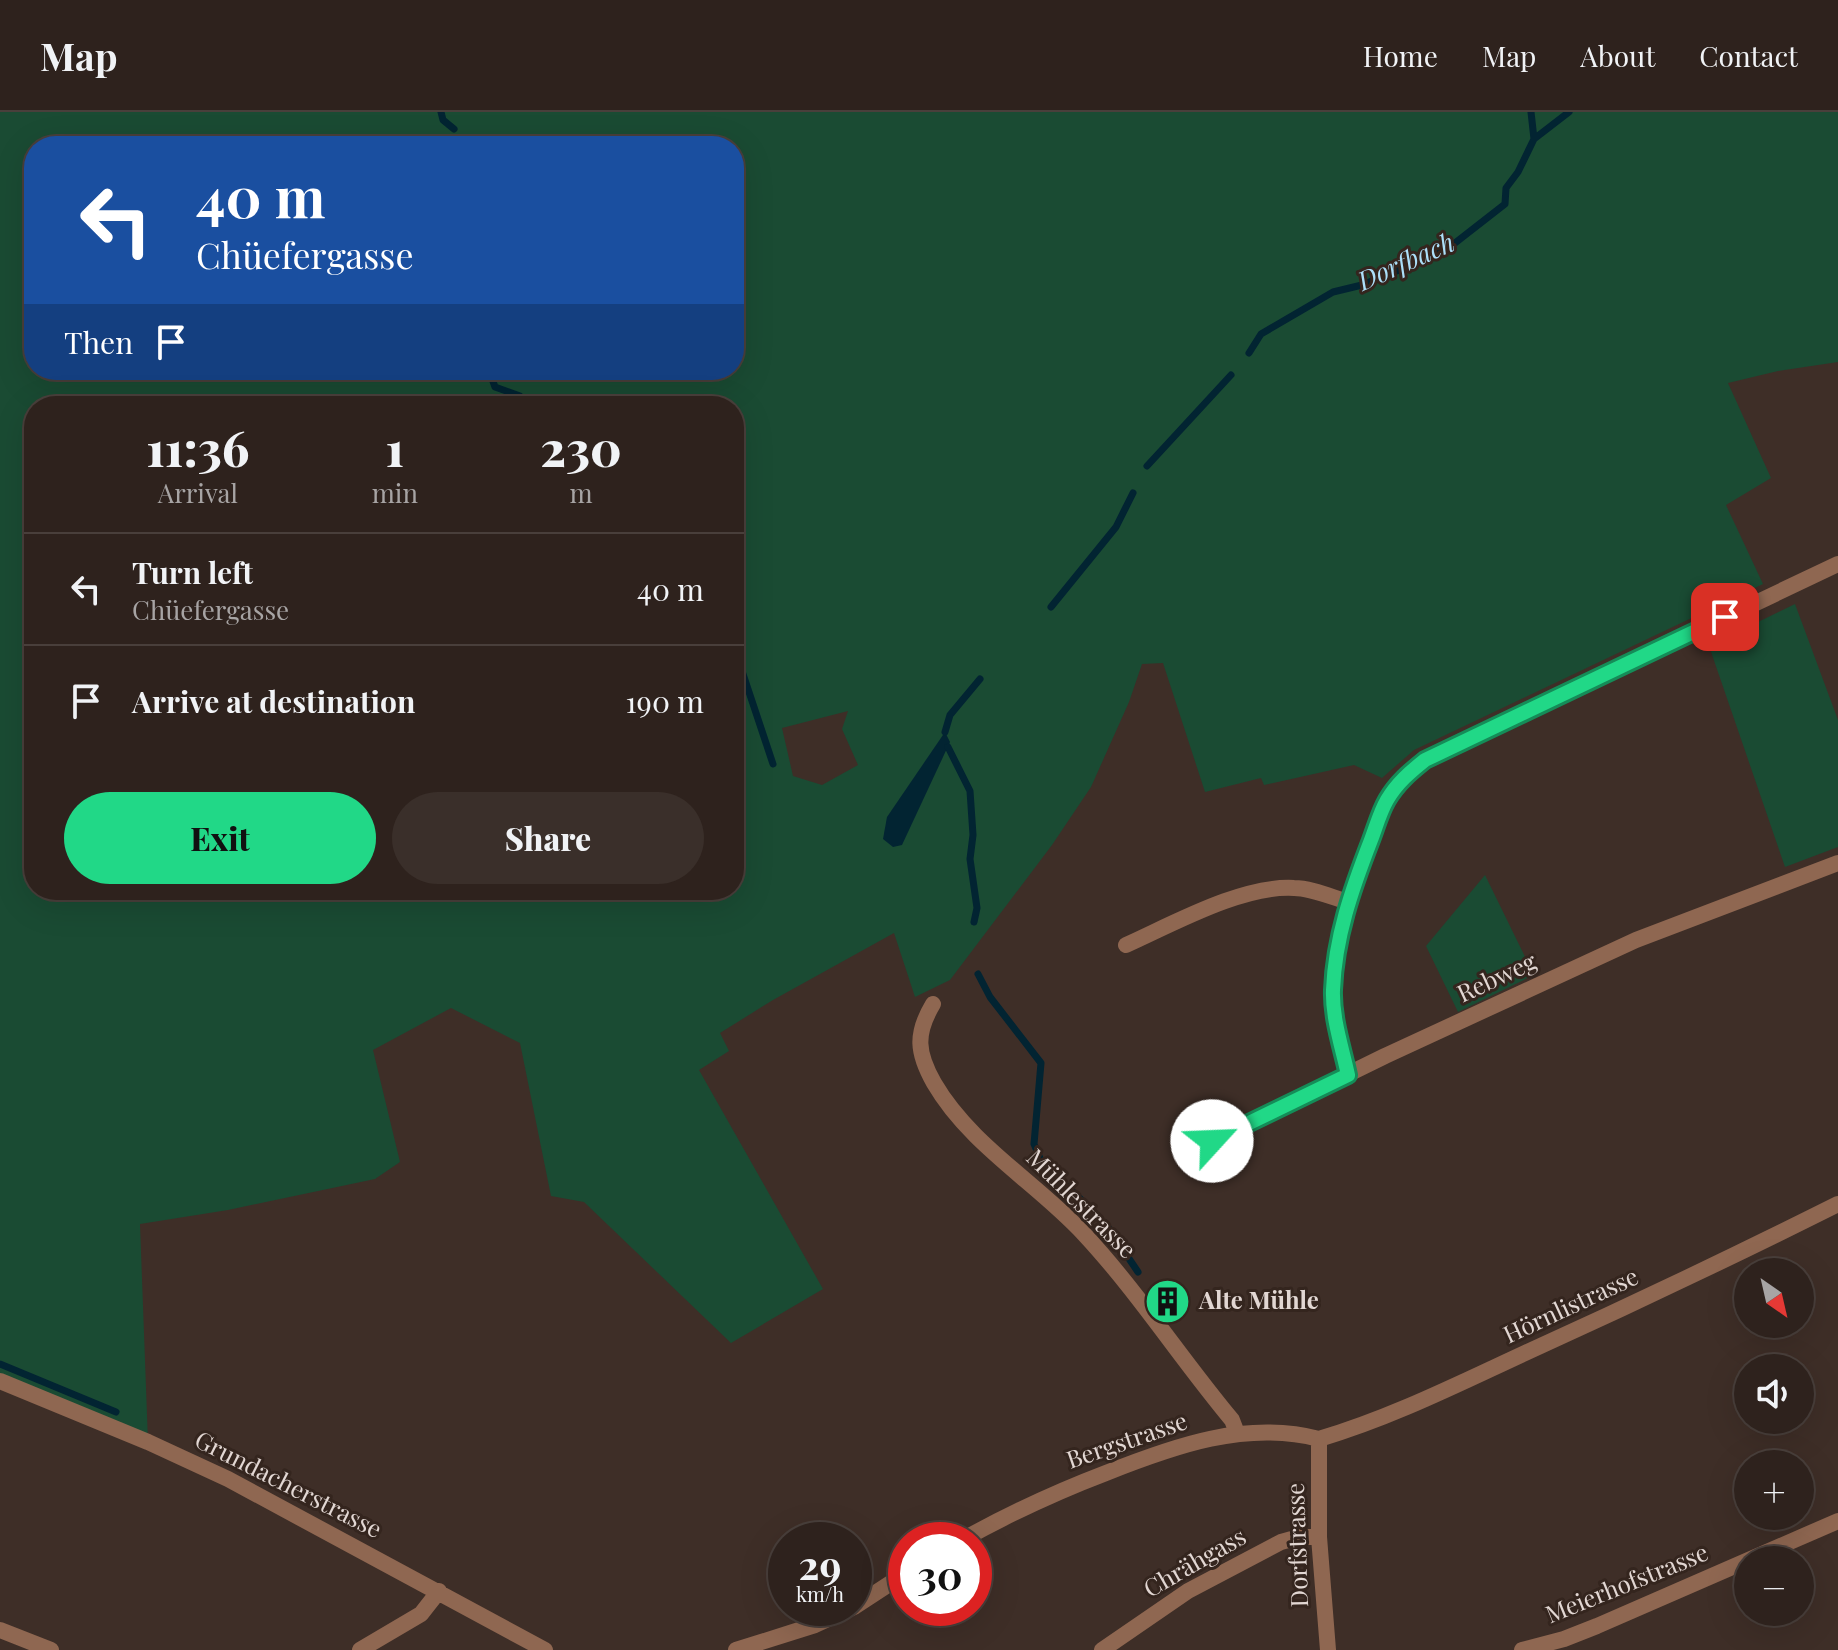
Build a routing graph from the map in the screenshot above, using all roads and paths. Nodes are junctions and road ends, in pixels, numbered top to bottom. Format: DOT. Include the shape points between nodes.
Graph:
graph roads {
  1 [pos="1838,564"];
  2 [pos="1838,863"];
  3 [pos="1348,902"];
  4 [pos="1126,945"];
  5 [pos="933,1004"];
  6 [pos="1348,1075"];
  7 [pos="1183,1155"];
  8 [pos="1838,1204"];
  9 [pos="0,1381"];
  10 [pos="1237,1433"];
  11 [pos="1319,1439"];
  12 [pos="1838,1521"];
  13 [pos="992,1523"];
  14 [pos="1319,1537"];
  15 [pos="439,1591"];
  16 [pos="812,1626"];
  17 [pos="0,1630"];
  18 [pos="51,1650"];
  19 [pos="360,1650"];
  20 [pos="545,1650"];
  21 [pos="736,1650"];
  22 [pos="1102,1650"];
  23 [pos="1328,1650"];
  24 [pos="1522,1650"];
  1 -- 3 [label="street" via="1425,760 1386,802"];
  2 -- 6 [label="street, Rebweg" via="1636,940"];
  3 -- 4 [label="street" via="1297,887 1276,888 1228,901"];
  3 -- 6 [label="street" via="1333,992"];
  5 -- 10 [label="street, Mühlestrasse" via="921,1024 922,1058 948,1104 1109,1261"];
  6 -- 7 [label="street, Rebweg"];
  8 -- 11 [label="street, Hörnlistrasse" via="1455,1385"];
  9 -- 15 [label="street, Grundacherstrasse" via="215,1473"];
  10 -- 11 [label="street, Bergstrasse"];
  10 -- 13 [label="street, Bergstrasse" via="1152,1455"];
  11 -- 14 [label="street, Dorfstrasse"];
  12 -- 24 [label="street, Meierhofstrasse" via="1597,1626"];
  14 -- 22 [label="street, Chrähgass" via="1281,1542 1188,1591"];
  14 -- 23 [label="street, Dorfstrasse"];
  15 -- 19 [label="street" via="421,1614"];
  15 -- 20 [label="street, Grundacherstrasse"];
  16 -- 21 [label="street"];
  17 -- 18 [label="street"];
}
